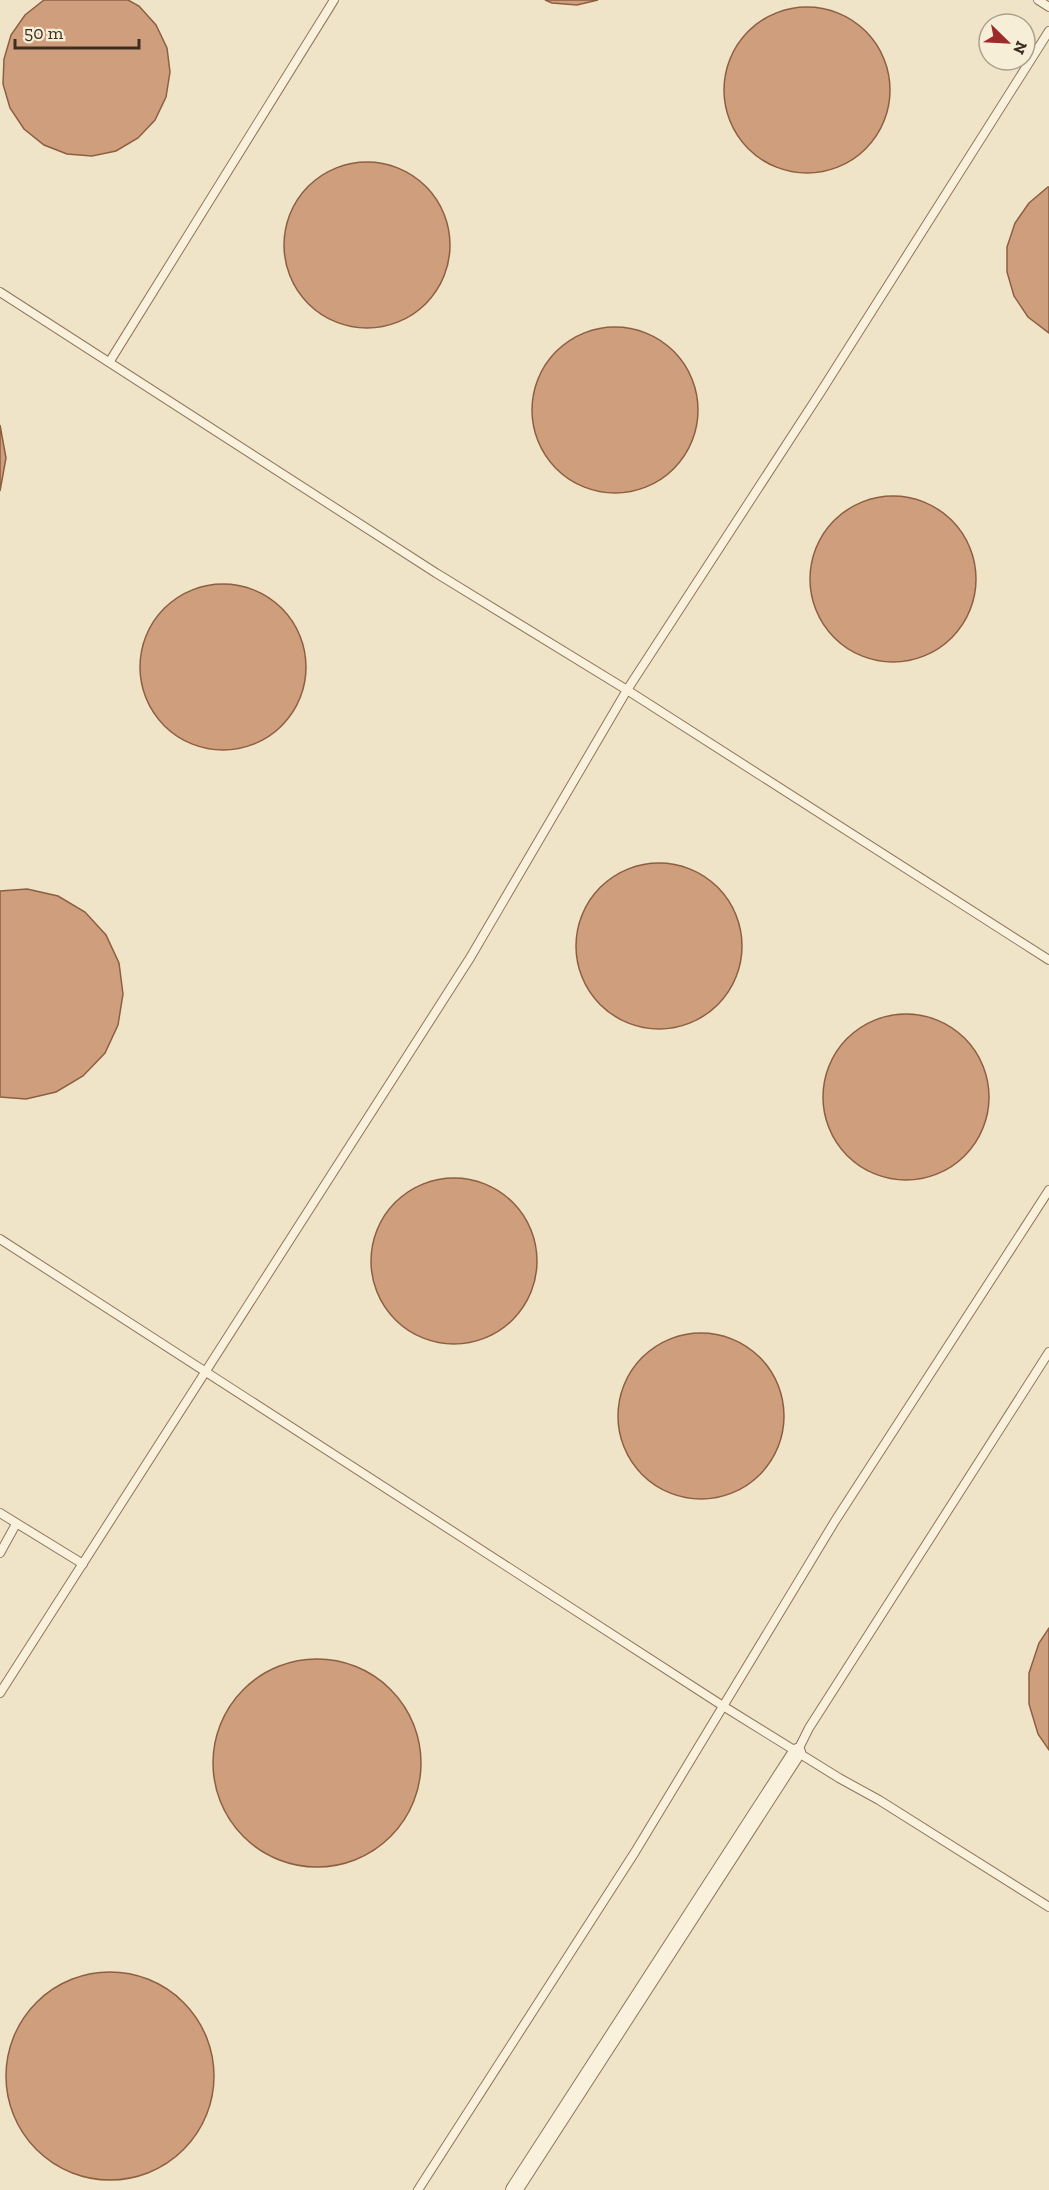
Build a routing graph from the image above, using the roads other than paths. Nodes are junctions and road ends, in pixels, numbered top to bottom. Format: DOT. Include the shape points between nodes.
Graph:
graph roads {
  1 [pos="334,0"];
  2 [pos="1038,0"];
  3 [pos="1049,7"];
  4 [pos="1049,31"];
  5 [pos="0,292"];
  6 [pos="110,361"];
  7 [pos="627,690"];
  8 [pos="1049,960"];
  9 [pos="1049,1190"];
  10 [pos="0,1239"];
  11 [pos="1049,1352"];
  12 [pos="206,1372"];
  13 [pos="0,1513"];
  14 [pos="16,1524"];
  15 [pos="0,1553"];
  16 [pos="84,1564"];
  17 [pos="0,1693"];
  18 [pos="723,1706"];
  19 [pos="797,1752"];
  20 [pos="1049,1907"];
  21 [pos="417,2190"];
  22 [pos="514,2190"];
  1 -- 6 [label="lane"];
  2 -- 3 [label="lane"];
  4 -- 7 [label="lane"];
  5 -- 6 [label="lane"];
  6 -- 7 [label="lane" via="436,573"];
  7 -- 8 [label="lane"];
  7 -- 12 [label="lane" via="470,958"];
  9 -- 18 [label="lane" via="835,1521"];
  10 -- 12 [label="lane"];
  11 -- 19 [label="lane"];
  12 -- 16 [label="lane"];
  12 -- 18 [label="lane"];
  13 -- 14 [label="lane"];
  14 -- 15 [label="lane"];
  14 -- 16 [label="lane"];
  16 -- 17 [label="lane"];
  18 -- 19 [label="lane"];
  18 -- 21 [label="lane" via="629,1862"];
  19 -- 20 [label="lane"];
  19 -- 22 [label="street"];
}
